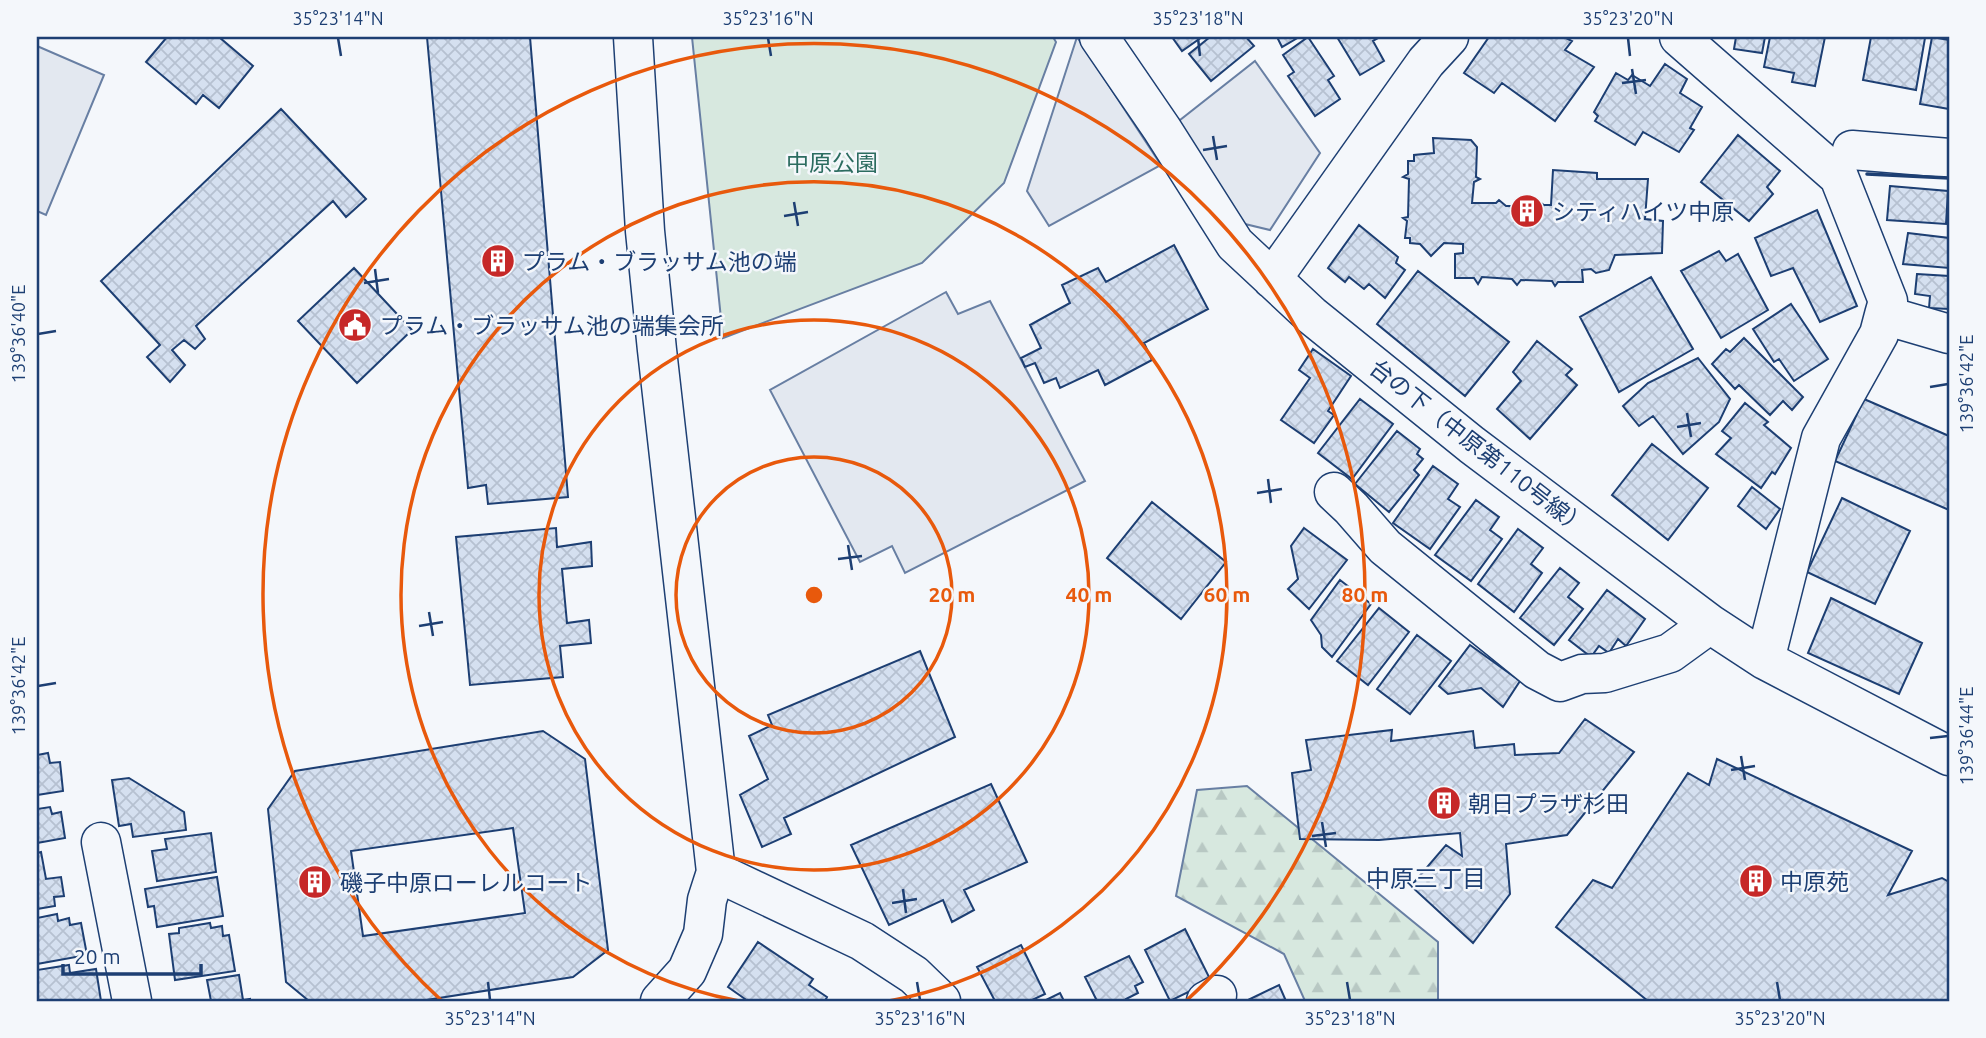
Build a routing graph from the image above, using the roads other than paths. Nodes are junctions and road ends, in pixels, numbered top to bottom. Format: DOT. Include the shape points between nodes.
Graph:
graph roads {
  1 [pos="633,37"];
  2 [pos="1099,37"];
  3 [pos="1679,37"];
  4 [pos="1429,45"];
  5 [pos="1852,150"];
  6 [pos="1949,158"];
  7 [pos="1272,279"];
  8 [pos="1884,315"];
  9 [pos="1949,334"];
  10 [pos="1334,492"];
  11 [pos="1710,624"];
  12 [pos="1766,660"];
  13 [pos="1949,756"];
  14 [pos="101,842"];
  15 [pos="716,872"];
  16 [pos="132,1001"];
  17 [pos="660,1001"];
  18 [pos="941,1001"];
  1 -- 15 [label="street" via="645,231"];
  2 -- 7 [label="street, 台の下（中原第110号線）" via="1235,244"];
  3 -- 8 [label="street" via="1839,177 1888,301"];
  4 -- 7 [label="street"];
  5 -- 6 [label="street"];
  7 -- 11 [label="street, 台の下（中原第110号線）" via="1472,445"];
  8 -- 9 [label="street"];
  8 -- 12 [label="street" via="1879,334 1821,438"];
  10 -- 11 [label="street" via="1385,547 1537,670 1560,682 1670,653"];
  11 -- 12 [label="street, 台の下（中原第110号線）"];
  12 -- 13 [label="street, 台の下（中原第110号線）"];
  14 -- 16 [label="street"];
  15 -- 17 [label="street" via="703,934 687,971"];
  15 -- 18 [label="street" via="862,941 914,975"];
}
